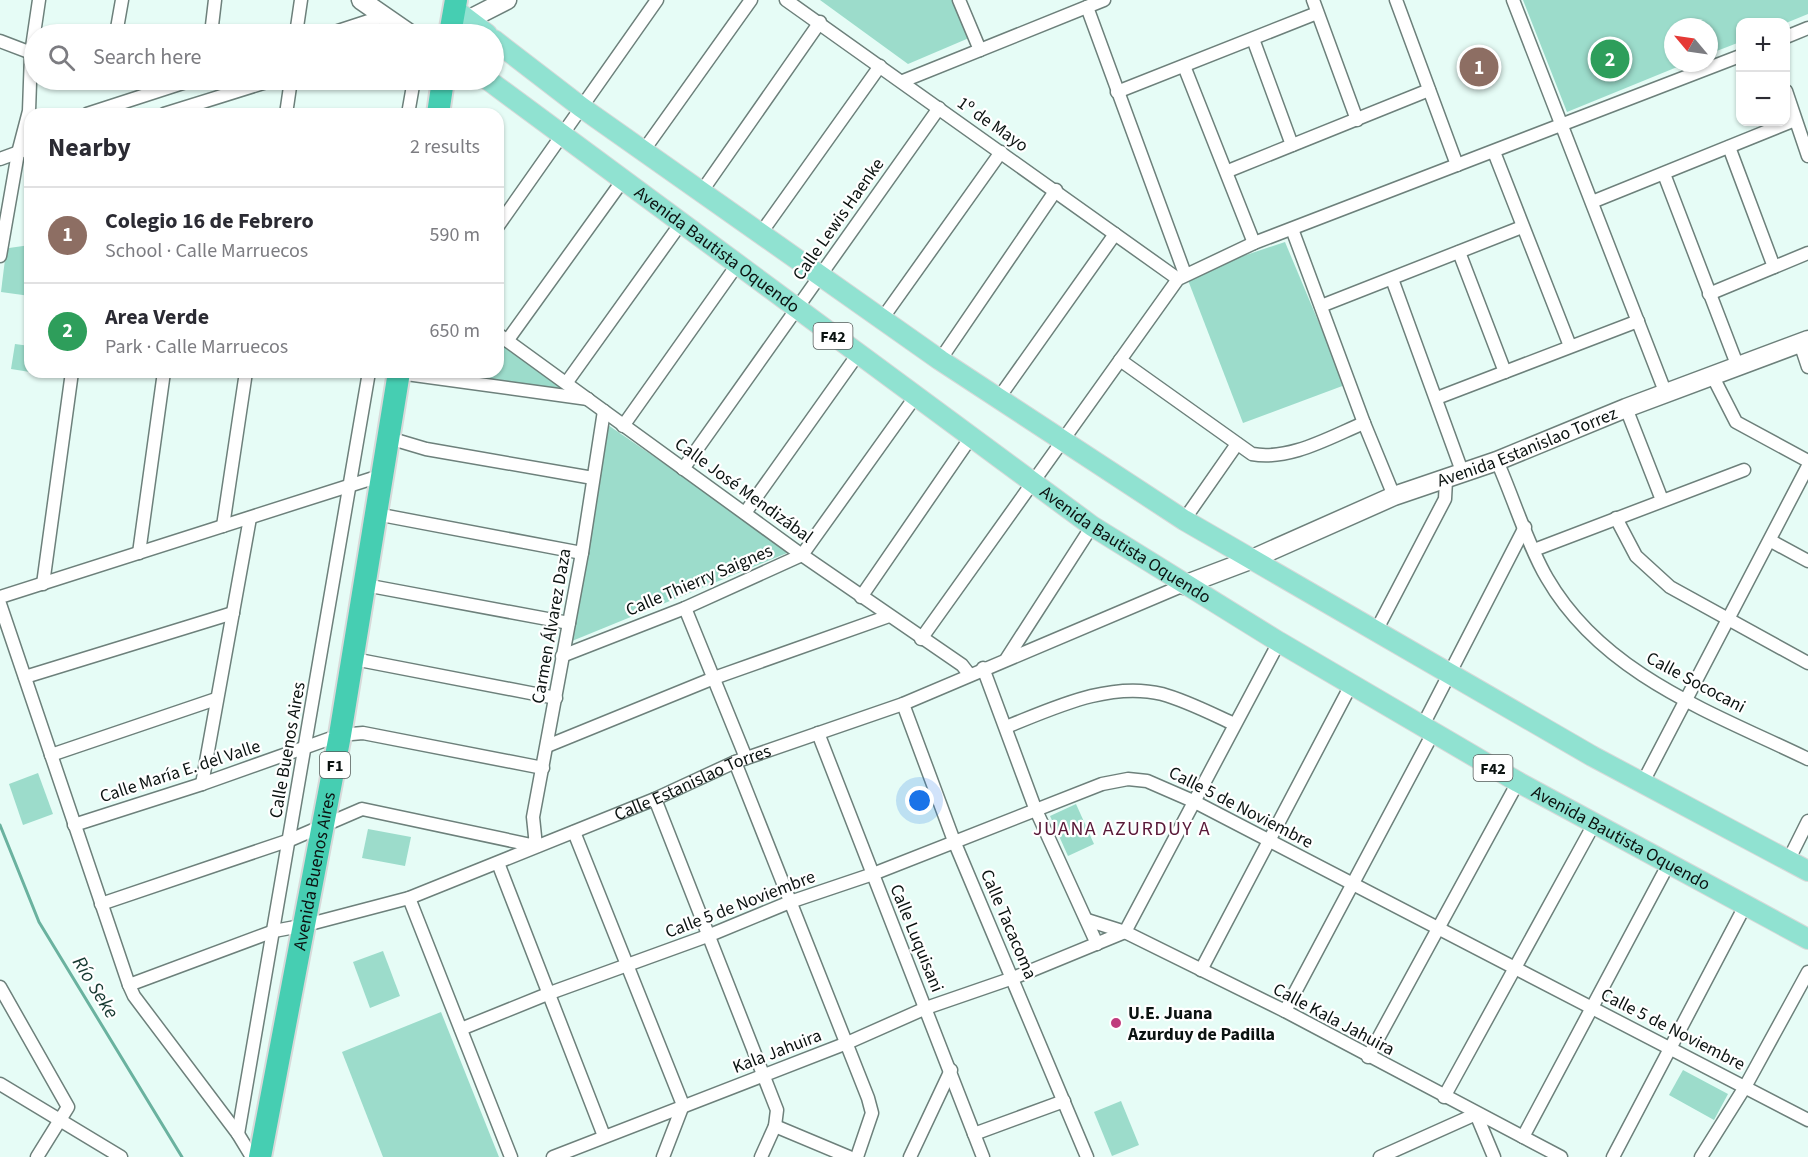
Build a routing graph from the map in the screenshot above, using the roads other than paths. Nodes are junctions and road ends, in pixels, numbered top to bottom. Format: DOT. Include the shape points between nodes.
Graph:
graph roads {
  1 [pos="39,0"];
  2 [pos="122,0"];
  3 [pos="215,0"];
  4 [pos="301,0"];
  5 [pos="361,0"];
  6 [pos="507,0"];
  7 [pos="657,0"];
  8 [pos="751,0"];
  9 [pos="786,0"];
  10 [pos="959,0"];
  11 [pos="1104,0"];
  12 [pos="1313,0"];
  13 [pos="1396,0"];
  14 [pos="1513,0"];
  15 [pos="1087,7"];
  16 [pos="1317,13"];
  17 [pos="453,15"];
  18 [pos="384,16"];
  19 [pos="820,22"];
  20 [pos="36,24"];
  21 [pos="118,24"];
  22 [pos="212,24"];
  23 [pos="297,24"];
  24 [pos="360,24"];
  25 [pos="393,24"];
  26 [pos="469,24"];
  27 [pos="1808,28"];
  28 [pos="1790,35"];
  29 [pos="1253,39"];
  30 [pos="0,41"];
  31 [pos="504,48"];
  32 [pos="24,50"];
  33 [pos="980,50"];
  34 [pos="1736,58"];
  35 [pos="880,66"];
  36 [pos="1184,66"];
  37 [pos="903,81"];
  38 [pos="30,90"];
  39 [pos="152,90"];
  40 [pos="239,90"];
  41 [pos="290,90"];
  42 [pos="412,90"];
  43 [pos="442,90"];
  44 [pos="501,90"];
  45 [pos="1429,90"];
  46 [pos="1117,92"];
  47 [pos="202,101"];
  48 [pos="581,106"];
  49 [pos="1790,106"];
  50 [pos="29,108"];
  51 [pos="103,108"];
  52 [pos="182,108"];
  53 [pos="201,108"];
  54 [pos="287,108"];
  55 [pos="409,108"];
  56 [pos="439,108"];
  57 [pos="939,108"];
  58 [pos="1357,120"];
  59 [pos="1795,120"];
  60 [pos="1562,126"];
  61 [pos="24,130"];
  62 [pos="561,135"];
  63 [pos="1292,145"];
  64 [pos="1729,147"];
  65 [pos="24,150"];
  66 [pos="644,150"];
  67 [pos="1001,152"];
  68 [pos="1494,152"];
  69 [pos="18,153"];
  70 [pos="1808,156"];
  71 [pos="0,159"];
  72 [pos="1457,165"];
  73 [pos="1228,171"];
  74 [pos="1664,174"];
  75 [pos="623,180"];
  76 [pos="1056,190"];
  77 [pos="702,191"];
  78 [pos="1592,202"];
  79 [pos="504,217"];
  80 [pos="681,223"];
  81 [pos="1522,227"];
  82 [pos="1292,229"];
  83 [pos="761,233"];
  84 [pos="1115,234"];
  85 [pos="1254,243"];
  86 [pos="1459,252"];
  87 [pos="1808,253"];
  88 [pos="0,256"];
  89 [pos="737,265"];
  90 [pos="1774,267"];
  91 [pos="820,275"];
  92 [pos="1182,276"];
  93 [pos="1392,279"];
  94 [pos="1709,294"];
  95 [pos="1321,306"];
  96 [pos="796,309"];
  97 [pos="882,319"];
  98 [pos="1638,321"];
  99 [pos="504,336"];
  100 [pos="504,338"];
  101 [pos="1804,341"];
  102 [pos="1570,346"];
  103 [pos="858,354"];
  104 [pos="940,360"];
  105 [pos="1120,360"];
  106 [pos="1738,367"];
  107 [pos="1808,367"];
  108 [pos="1505,372"];
  109 [pos="1713,377"];
  110 [pos="71,378"];
  111 [pos="163,378"];
  112 [pos="245,378"];
  113 [pos="368,378"];
  114 [pos="398,378"];
  115 [pos="464,378"];
  116 [pos="567,382"];
  117 [pos="1666,394"];
  118 [pos="915,397"];
  119 [pos="1437,398"];
  120 [pos="589,399"];
  121 [pos="998,399"];
  122 [pos="1626,408"];
  123 [pos="604,411"];
  124 [pos="1364,423"];
  125 [pos="623,426"];
  126 [pos="971,437"];
  127 [pos="390,438"];
  128 [pos="1063,441"];
  129 [pos="1237,444"];
  130 [pos="1497,461"];
  131 [pos="1808,461"];
  132 [pos="1808,466"];
  133 [pos="683,468"];
  134 [pos="1744,470"];
  135 [pos="383,475"];
  136 [pos="1454,477"];
  137 [pos="593,478"];
  138 [pos="1034,483"];
  139 [pos="351,486"];
  140 [pos="1394,496"];
  141 [pos="1662,500"];
  142 [pos="745,513"];
  143 [pos="376,514"];
  144 [pos="250,518"];
  145 [pos="1616,518"];
  146 [pos="1184,520"];
  147 [pos="223,526"];
  148 [pos="1092,526"];
  149 [pos="1525,526"];
  150 [pos="1770,541"];
  151 [pos="1534,550"];
  152 [pos="139,553"];
  153 [pos="582,553"];
  154 [pos="802,555"];
  155 [pos="1250,560"];
  156 [pos="1808,561"];
  157 [pos="43,584"];
  158 [pos="365,585"];
  159 [pos="1185,585"];
  160 [pos="0,597"];
  161 [pos="861,597"];
  162 [pos="0,604"];
  163 [pos="686,608"];
  164 [pos="233,613"];
  165 [pos="889,616"];
  166 [pos="1728,619"];
  167 [pos="569,623"];
  168 [pos="1376,631"];
  169 [pos="921,639"];
  170 [pos="1279,642"];
  171 [pos="562,656"];
  172 [pos="1007,658"];
  173 [pos="354,659"];
  174 [pos="1808,663"];
  175 [pos="983,668"];
  176 [pos="1449,673"];
  177 [pos="969,674"];
  178 [pos="25,677"];
  179 [pos="714,678"];
  180 [pos="1352,685"];
  181 [pos="556,698"];
  182 [pos="216,699"];
  183 [pos="1688,699"];
  184 [pos="903,704"];
  185 [pos="1234,724"];
  186 [pos="1006,727"];
  187 [pos="1427,730"];
  188 [pos="818,733"];
  189 [pos="340,735"];
  190 [pos="547,746"];
  191 [pos="306,748"];
  192 [pos="51,755"];
  193 [pos="1808,759"];
  194 [pos="740,760"];
  195 [pos="543,768"];
  196 [pos="1518,782"];
  197 [pos="202,784"];
  198 [pos="1642,784"];
  199 [pos="655,799"];
  200 [pos="1193,801"];
  201 [pos="1035,808"];
  202 [pos="1808,821"];
  203 [pos="1594,824"];
  204 [pos="74,825"];
  205 [pos="322,827"];
  206 [pos="574,831"];
  207 [pos="290,840"];
  208 [pos="954,841"];
  209 [pos="1269,842"];
  210 [pos="536,846"];
  211 [pos="1788,861"];
  212 [pos="498,863"];
  213 [pos="1668,865"];
  214 [pos="1808,871"];
  215 [pos="873,874"];
  216 [pos="1351,883"];
  217 [pos="409,898"];
  218 [pos="790,902"];
  219 [pos="101,904"];
  220 [pos="1746,904"];
  221 [pos="1087,920"];
  222 [pos="306,925"];
  223 [pos="1437,926"];
  224 [pos="274,931"];
  225 [pos="1125,932"];
  226 [pos="710,935"];
  227 [pos="1808,939"];
  228 [pos="1097,944"];
  229 [pos="628,966"];
  230 [pos="1515,966"];
  231 [pos="1201,970"];
  232 [pos="1808,972"];
  233 [pos="1013,978"];
  234 [pos="129,985"];
  235 [pos="0,987"];
  236 [pos="550,993"];
  237 [pos="926,1008"];
  238 [pos="1592,1008"];
  239 [pos="1285,1011"];
  240 [pos="461,1029"];
  241 [pos="847,1043"];
  242 [pos="1670,1047"];
  243 [pos="1368,1057"];
  244 [pos="951,1070"];
  245 [pos="764,1075"];
  246 [pos="0,1084"];
  247 [pos="1745,1087"];
  248 [pos="1444,1097"];
  249 [pos="1064,1101"];
  250 [pos="683,1105"];
  251 [pos="1476,1114"];
  252 [pos="60,1118"];
  253 [pos="1808,1120"];
  254 [pos="775,1126"];
  255 [pos="238,1134"];
  256 [pos="974,1134"];
  257 [pos="604,1136"];
  258 [pos="1523,1137"];
  259 [pos="1400,1153"];
  260 [pos="37,1157"];
  261 [pos="121,1157"];
  262 [pos="252,1157"];
  263 [pos="260,1157"];
  264 [pos="511,1157"];
  265 [pos="553,1157"];
  266 [pos="663,1157"];
  267 [pos="761,1157"];
  268 [pos="849,1157"];
  269 [pos="857,1157"];
  270 [pos="910,1157"];
  271 [pos="984,1157"];
  272 [pos="1087,1157"];
  273 [pos="1380,1157"];
  274 [pos="1494,1157"];
  275 [pos="1561,1157"];
  276 [pos="1612,1157"];
  277 [pos="1701,1157"];
  1 -- 20 [label="street"];
  2 -- 21 [label="street"];
  3 -- 22 [label="street"];
  4 -- 23 [label="street"];
  5 -- 18 [label="street"];
  6 -- 17 [label="street"];
  7 -- 48 [label="street"];
  8 -- 66 [label="street"];
  9 -- 19 [label="street, 1º de Mayo"];
  10 -- 33 [label="street"];
  11 -- 15 [label="street"];
  12 -- 16 [label="street"];
  13 -- 45 [label="street"];
  14 -- 60 [label="street"];
  15 -- 33 [label="street"];
  15 -- 46 [label="street"];
  16 -- 29 [label="street"];
  16 -- 58 [label="street"];
  17 -- 26 [label="main road"];
  18 -- 24 [label="street"];
  18 -- 25 [label="street"];
  19 -- 35 [label="street, 1º de Mayo"];
  19 -- 77 [label="street"];
  27 -- 28 [label="street"];
  29 -- 36 [label="street"];
  29 -- 63 [label="street"];
  30 -- 32 [label="street"];
  31 -- 48 [label="main road, Avenida Bautista Oquendo / F42"];
  33 -- 37 [label="street"];
  34 -- 60 [label="street"];
  35 -- 37 [label="street, 1º de Mayo"];
  35 -- 83 [label="street"];
  36 -- 46 [label="street"];
  36 -- 73 [label="street"];
  37 -- 57 [label="street, 1º de Mayo"];
  38 -- 50 [label="street"];
  39 -- 51 [label="street"];
  40 -- 47 [label="street"];
  41 -- 54 [label="street"];
  42 -- 55 [label="street"];
  43 -- 56 [label="highway"];
  44 -- 62 [label="main road, Avenida Bautista Oquendo / F42"];
  45 -- 58 [label="street"];
  45 -- 72 [label="street"];
  46 -- 92 [label="street"];
  47 -- 52 [label="street"];
  47 -- 53 [label="street"];
  48 -- 62 [label="street"];
  48 -- 66 [label="main road, Avenida Bautista Oquendo / F42"];
  49 -- 59 [label="street"];
  57 -- 67 [label="street, 1º de Mayo"];
  57 -- 91 [label="street, Calle Lewis Haenke"];
  58 -- 63 [label="street"];
  59 -- 64 [label="street"];
  59 -- 70 [label="street"];
  60 -- 68 [label="street"];
  60 -- 78 [label="street"];
  61 -- 69 [label="street"];
  62 -- 75 [label="main road, Avenida Bautista Oquendo / F42"];
  62 -- 79 [label="street"];
  63 -- 73 [label="street"];
  64 -- 74 [label="street"];
  64 -- 90 [label="street"];
  65 -- 69 [label="street"];
  66 -- 77 [label="main road, Avenida Bautista Oquendo / F42"];
  67 -- 76 [label="street, 1º de Mayo"];
  67 -- 97 [label="street"];
  68 -- 72 [label="street"];
  68 -- 81 [label="street"];
  69 -- 71 [label="street"];
  69 -- 88 [label="street"];
  72 -- 82 [label="street"];
  73 -- 85 [label="street"];
  74 -- 78 [label="street"];
  74 -- 94 [label="street"];
  75 -- 80 [label="main road, Avenida Bautista Oquendo / F42"];
  75 -- 99 [label="street"];
  76 -- 84 [label="street, 1º de Mayo"];
  76 -- 104 [label="street"];
  77 -- 83 [label="main road, Avenida Bautista Oquendo / F42"];
  78 -- 98 [label="street"];
  80 -- 89 [label="main road, Avenida Bautista Oquendo / F42"];
  80 -- 116 [label="street"];
  81 -- 86 [label="street"];
  81 -- 102 [label="street"];
  82 -- 85 [label="street"];
  82 -- 95 [label="street"];
  83 -- 91 [label="main road, Avenida Bautista Oquendo / F42"];
  84 -- 92 [label="street, 1º de Mayo"];
  84 -- 121 [label="street"];
  85 -- 92 [label="street"];
  86 -- 93 [label="street"];
  86 -- 108 [label="street"];
  87 -- 90 [label="street"];
  89 -- 96 [label="main road, Avenida Bautista Oquendo / F42"];
  89 -- 125 [label="street"];
  90 -- 94 [label="street"];
  91 -- 96 [label="street, Calle Lewis Haenke"];
  91 -- 97 [label="main road, Avenida Bautista Oquendo / F42"];
  92 -- 105 [label="street"];
  93 -- 95 [label="street"];
  93 -- 119 [label="street"];
  94 -- 106 [label="street"];
  95 -- 124 [label="street"];
  96 -- 103 [label="main road, Avenida Bautista Oquendo / F42"];
  96 -- 133 [label="street, Calle Lewis Haenke"];
  97 -- 104 [label="main road, Avenida Bautista Oquendo / F42"];
  98 -- 102 [label="street"];
  98 -- 117 [label="street"];
  100 -- 116 [label="street, Calle José Mendizábal"];
  101 -- 106 [label="street, Avenida Estanislao Torrez"];
  101 -- 107 [label="street"];
  102 -- 108 [label="street"];
  103 -- 118 [label="main road, Avenida Bautista Oquendo / F42"];
  103 -- 142 [label="street"];
  104 -- 121 [label="main road, Avenida Bautista Oquendo / F42"];
  105 -- 128 [label="street"];
  105 -- 129 [label="street"];
  106 -- 109 [label="street, Avenida Estanislao Torrez"];
  108 -- 119 [label="street"];
  109 -- 117 [label="street, Avenida Estanislao Torrez"];
  109 -- 131 [label="street" via="1736,422"];
  110 -- 157 [label="street"];
  111 -- 152 [label="street"];
  112 -- 147 [label="street"];
  113 -- 139 [label="street, Calle Buenos Aires"];
  114 -- 127 [label="highway, Avenida Buenos Aires / F1"];
  115 -- 120 [label="street"];
  116 -- 120 [label="street, Calle José Mendizábal"];
  117 -- 122 [label="street, Avenida Estanislao Torrez"];
  118 -- 126 [label="main road, Avenida Bautista Oquendo / F42"];
  118 -- 154 [label="street, Calle Thierry Saignes"];
  119 -- 136 [label="street"];
  120 -- 123 [label="street, Calle José Mendizábal"];
  121 -- 128 [label="main road, Avenida Bautista Oquendo / F42"];
  122 -- 130 [label="street, Avenida Estanislao Torrez"];
  122 -- 141 [label="street"];
  123 -- 125 [label="street, Calle José Mendizábal"];
  123 -- 137 [label="street, Carmen Álvarez Daza"];
  124 -- 129 [label="street" via="1274,456 1252,454"];
  124 -- 140 [label="street"];
  125 -- 133 [label="street, Calle José Mendizábal"];
  126 -- 138 [label="main road, Avenida Bautista Oquendo / F42"];
  126 -- 161 [label="street"];
  127 -- 135 [label="highway, Avenida Buenos Aires / F1"];
  127 -- 137 [label="street" via="426,449"];
  128 -- 138 [label="street"];
  128 -- 146 [label="main road, Avenida Bautista Oquendo / F42"];
  129 -- 146 [label="street"];
  130 -- 136 [label="street, Avenida Estanislao Torrez"];
  130 -- 149 [label="street, Calle Sococani"];
  132 -- 150 [label="street"];
  133 -- 142 [label="street, Calle José Mendizábal"];
  134 -- 141 [label="street"];
  135 -- 139 [label="street"];
  135 -- 143 [label="highway, Avenida Buenos Aires / F1"];
  136 -- 140 [label="street, Avenida Estanislao Torrez"];
  136 -- 168 [label="street"];
  137 -- 153 [label="street, Carmen Álvarez Daza"];
  138 -- 148 [label="main road, Avenida Bautista Oquendo / F42"];
  138 -- 169 [label="street"];
  139 -- 144 [label="street"];
  139 -- 191 [label="street, Calle Buenos Aires"];
  140 -- 155 [label="street, Avenida Estanislao Torrez"];
  141 -- 145 [label="street"];
  142 -- 154 [label="street, Calle José Mendizábal"];
  143 -- 153 [label="street"];
  143 -- 158 [label="highway, Avenida Buenos Aires / F1"];
  144 -- 147 [label="street"];
  144 -- 164 [label="street"];
  145 -- 151 [label="street"];
  145 -- 166 [label="street" via="1636,556 1670,587"];
  146 -- 155 [label="main road, Avenida Bautista Oquendo / F42"];
  147 -- 152 [label="street"];
  148 -- 159 [label="main road, Avenida Bautista Oquendo / F42"];
  148 -- 172 [label="street"];
  149 -- 151 [label="street, Calle Sococani"];
  149 -- 176 [label="street"];
  150 -- 156 [label="street"];
  150 -- 166 [label="street"];
  151 -- 183 [label="street, Calle Sococani" via="1547,578 1590,635 1651,682"];
  152 -- 157 [label="street"];
  153 -- 167 [label="street, Carmen Álvarez Daza"];
  154 -- 161 [label="street, Calle José Mendizábal"];
  154 -- 163 [label="street, Calle Thierry Saignes"];
  155 -- 159 [label="street, Calle Estanislao Torres"];
  155 -- 168 [label="main road, Avenida Bautista Oquendo / F42"];
  157 -- 160 [label="street"];
  158 -- 167 [label="street"];
  158 -- 173 [label="highway, Avenida Buenos Aires / F1"];
  159 -- 170 [label="main road, Avenida Bautista Oquendo / F42"];
  159 -- 172 [label="street, Calle Estanislao Torres"];
  161 -- 165 [label="street, Calle José Mendizábal"];
  162 -- 178 [label="street"];
  163 -- 171 [label="street, Calle Thierry Saignes"];
  163 -- 179 [label="street"];
  164 -- 178 [label="street"];
  164 -- 182 [label="street"];
  165 -- 169 [label="street, Calle José Mendizábal"];
  165 -- 179 [label="street"];
  166 -- 174 [label="street"];
  166 -- 183 [label="street"];
  167 -- 171 [label="street, Carmen Álvarez Daza"];
  168 -- 176 [label="main road, Avenida Bautista Oquendo / F42"];
  169 -- 177 [label="street, Calle José Mendizábal" via="962,665"];
  170 -- 180 [label="main road, Avenida Bautista Oquendo / F42"];
  170 -- 185 [label="street"];
  171 -- 181 [label="street, Carmen Álvarez Daza"];
  172 -- 175 [label="street, Calle Estanislao Torres"];
  173 -- 181 [label="street"];
  173 -- 189 [label="highway, Avenida Buenos Aires / F1"];
  175 -- 177 [label="street, Calle Estanislao Torres"];
  175 -- 186 [label="street"];
  176 -- 187 [label="street"];
  176 -- 198 [label="main road, Avenida Bautista Oquendo / F42"];
  177 -- 184 [label="street, Calle Estanislao Torres"];
  178 -- 192 [label="street"];
  179 -- 190 [label="street"];
  179 -- 194 [label="street"];
  180 -- 187 [label="main road, Avenida Bautista Oquendo / F42"];
  180 -- 209 [label="street"];
  181 -- 190 [label="street, Carmen Álvarez Daza"];
  182 -- 192 [label="street"];
  182 -- 197 [label="street"];
  183 -- 193 [label="street, Calle Sococani"];
  183 -- 198 [label="street"];
  184 -- 188 [label="street, Calle Estanislao Torres"];
  184 -- 208 [label="street, Calle Tacacoma"];
  185 -- 186 [label="street" via="1177,699 1131,691 1067,703"];
  185 -- 200 [label="street"];
  186 -- 201 [label="street"];
  187 -- 196 [label="main road, Avenida Bautista Oquendo / F42"];
  187 -- 216 [label="street"];
  188 -- 194 [label="street, Calle Estanislao Torres"];
  188 -- 215 [label="street, Calle Luquisani"];
  189 -- 191 [label="street, Calle María E. del Valle"];
  189 -- 195 [label="street, Calle María E. del Valle" via="363,733"];
  189 -- 205 [label="highway, Avenida Buenos Aires / F1"];
  190 -- 195 [label="street, Carmen Álvarez Daza"];
  191 -- 197 [label="street, Calle María E. del Valle"];
  191 -- 207 [label="street, Calle Buenos Aires"];
  192 -- 204 [label="street"];
  194 -- 199 [label="street, Calle Estanislao Torres"];
  194 -- 218 [label="street"];
  195 -- 210 [label="street, Carmen Álvarez Daza" via="533,817"];
  196 -- 203 [label="main road, Avenida Bautista Oquendo / F42"];
  196 -- 223 [label="street"];
  197 -- 204 [label="street, Calle María E. del Valle"];
  198 -- 211 [label="main road, Avenida Bautista Oquendo / F42"];
  199 -- 206 [label="street, Calle Estanislao Torres"];
  199 -- 226 [label="street"];
  200 -- 201 [label="street, Calle 5 de Noviembre" via="1147,781 1128,779"];
  200 -- 209 [label="street, Calle 5 de Noviembre"];
  200 -- 225 [label="street"];
  201 -- 208 [label="street, Calle 5 de Noviembre"];
  201 -- 221 [label="street"];
  202 -- 211 [label="street"];
  203 -- 213 [label="main road, Avenida Bautista Oquendo / F42"];
  203 -- 230 [label="street"];
  204 -- 219 [label="street"];
  205 -- 207 [label="street"];
  205 -- 210 [label="street" via="362,809"];
  205 -- 222 [label="highway, Avenida Buenos Aires / F1"];
  206 -- 210 [label="street, Calle Estanislao Torres"];
  206 -- 229 [label="street"];
  207 -- 219 [label="street"];
  207 -- 224 [label="street, Calle Buenos Aires"];
  208 -- 215 [label="street, Calle 5 de Noviembre"];
  208 -- 233 [label="street, Calle Tacacoma"];
  209 -- 216 [label="street, Calle 5 de Noviembre"];
  209 -- 231 [label="street"];
  210 -- 212 [label="street, Calle Estanislao Torres"];
  211 -- 214 [label="main road, Avenida Bautista Oquendo / F42"];
  212 -- 217 [label="street, Calle Estanislao Torres"];
  212 -- 236 [label="street"];
  213 -- 220 [label="main road, Avenida Bautista Oquendo / F42"];
  213 -- 238 [label="street"];
  215 -- 218 [label="street, Calle 5 de Noviembre"];
  215 -- 237 [label="street, Calle Luquisani"];
  216 -- 223 [label="street, Calle 5 de Noviembre"];
  216 -- 239 [label="street"];
  217 -- 222 [label="street, Calle Estanislao Torres"];
  217 -- 240 [label="street"];
  218 -- 226 [label="street, Calle 5 de Noviembre"];
  218 -- 241 [label="street"];
  219 -- 234 [label="street"];
  220 -- 227 [label="main road, Avenida Bautista Oquendo / F42"];
  220 -- 242 [label="street"];
  221 -- 225 [label="street, Calle Kala Jahuira"];
  221 -- 228 [label="street"];
  222 -- 224 [label="street, Calle Estanislao Torres"];
  222 -- 263 [label="highway, Avenida Buenos Aires / F1"];
  223 -- 230 [label="street, Calle 5 de Noviembre"];
  223 -- 243 [label="street"];
  224 -- 234 [label="street, Calle Estanislao Torres"];
  224 -- 255 [label="street, Calle Buenos Aires"];
  225 -- 228 [label="street, Kala Jahuira"];
  225 -- 231 [label="street, Calle Kala Jahuira"];
  226 -- 229 [label="street, Calle 5 de Noviembre"];
  226 -- 245 [label="street"];
  228 -- 233 [label="street, Kala Jahuira"];
  229 -- 236 [label="street, Calle 5 de Noviembre"];
  229 -- 250 [label="street"];
  230 -- 238 [label="street, Calle 5 de Noviembre"];
  230 -- 248 [label="street"];
  231 -- 239 [label="street, Calle Kala Jahuira"];
  232 -- 247 [label="street"];
  233 -- 237 [label="street, Kala Jahuira"];
  233 -- 249 [label="street, Calle Tacacoma"];
  234 -- 255 [label="street"];
  235 -- 252 [label="street" via="68,1107"];
  236 -- 240 [label="street, Calle 5 de Noviembre"];
  236 -- 257 [label="street"];
  237 -- 241 [label="street, Kala Jahuira"];
  237 -- 244 [label="street, Calle Luquisani"];
  238 -- 242 [label="street, Calle 5 de Noviembre"];
  238 -- 258 [label="street"];
  239 -- 243 [label="street, Calle Kala Jahuira"];
  240 -- 264 [label="street"];
  241 -- 245 [label="street, Kala Jahuira"];
  241 -- 269 [label="street" via="872,1113"];
  242 -- 247 [label="street, Calle 5 de Noviembre"];
  242 -- 276 [label="street"];
  243 -- 248 [label="street, Calle Kala Jahuira"];
  244 -- 256 [label="street, Calle Luquisani"];
  244 -- 270 [label="street"];
  245 -- 250 [label="street, Kala Jahuira"];
  245 -- 254 [label="street" via="777,1110"];
  246 -- 252 [label="street"];
  247 -- 253 [label="street, Calle 5 de Noviembre"];
  247 -- 277 [label="street"];
  248 -- 251 [label="street, Calle Kala Jahuira"];
  249 -- 256 [label="street"];
  249 -- 272 [label="street, Calle Tacacoma"];
  250 -- 257 [label="street, Kala Jahuira"];
  250 -- 266 [label="street"];
  251 -- 258 [label="street, Calle Kala Jahuira"];
  251 -- 259 [label="street"];
  251 -- 274 [label="street"];
  252 -- 260 [label="street"];
  252 -- 261 [label="street"];
  254 -- 267 [label="street"];
  254 -- 268 [label="street"];
  255 -- 262 [label="street"];
  256 -- 271 [label="street, Calle Luquisani"];
  257 -- 265 [label="street, Kala Jahuira"];
  258 -- 275 [label="street, Calle Kala Jahuira"];
  259 -- 273 [label="street"];
}
